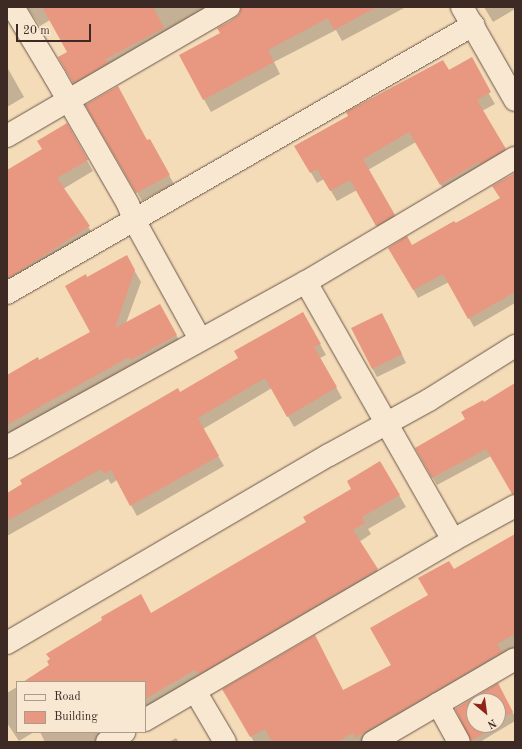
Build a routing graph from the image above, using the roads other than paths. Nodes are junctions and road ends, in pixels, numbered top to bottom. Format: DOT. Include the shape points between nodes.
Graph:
graph roads {
  1 [pos="13,7"];
  2 [pos="229,7"];
  3 [pos="467,16"];
  4 [pos="515,100"];
  5 [pos="67,101"];
  6 [pos="7,136"];
  7 [pos="515,158"];
  8 [pos="134,220"];
  9 [pos="306,282"];
  10 [pos="7,293"];
  11 [pos="200,339"];
  12 [pos="515,346"];
  13 [pos="387,423"];
  14 [pos="7,447"];
  15 [pos="515,506"];
  16 [pos="453,540"];
  17 [pos="7,643"];
  18 [pos="515,659"];
  19 [pos="195,691"];
  20 [pos="438,704"];
  21 [pos="146,719"];
  22 [pos="122,733"];
  23 [pos="107,742"];
  24 [pos="226,742"];
  25 [pos="372,742"];
  26 [pos="459,742"];
  1 -- 5 [label="street"];
  2 -- 5 [label="street"];
  3 -- 4 [label="street"];
  3 -- 8 [label="street"];
  5 -- 6 [label="street"];
  5 -- 8 [label="street" via="128,204"];
  7 -- 9 [label="street"];
  8 -- 10 [label="street"];
  8 -- 11 [label="street"];
  9 -- 11 [label="street"];
  9 -- 13 [label="street"];
  11 -- 14 [label="street"];
  12 -- 13 [label="street"];
  13 -- 16 [label="street"];
  13 -- 17 [label="street"];
  15 -- 16 [label="street"];
  16 -- 19 [label="street"];
  18 -- 20 [label="street"];
  19 -- 21 [label="street"];
  19 -- 24 [label="street"];
  20 -- 25 [label="street"];
  20 -- 26 [label="street"];
  22 -- 23 [label="street"];
}
